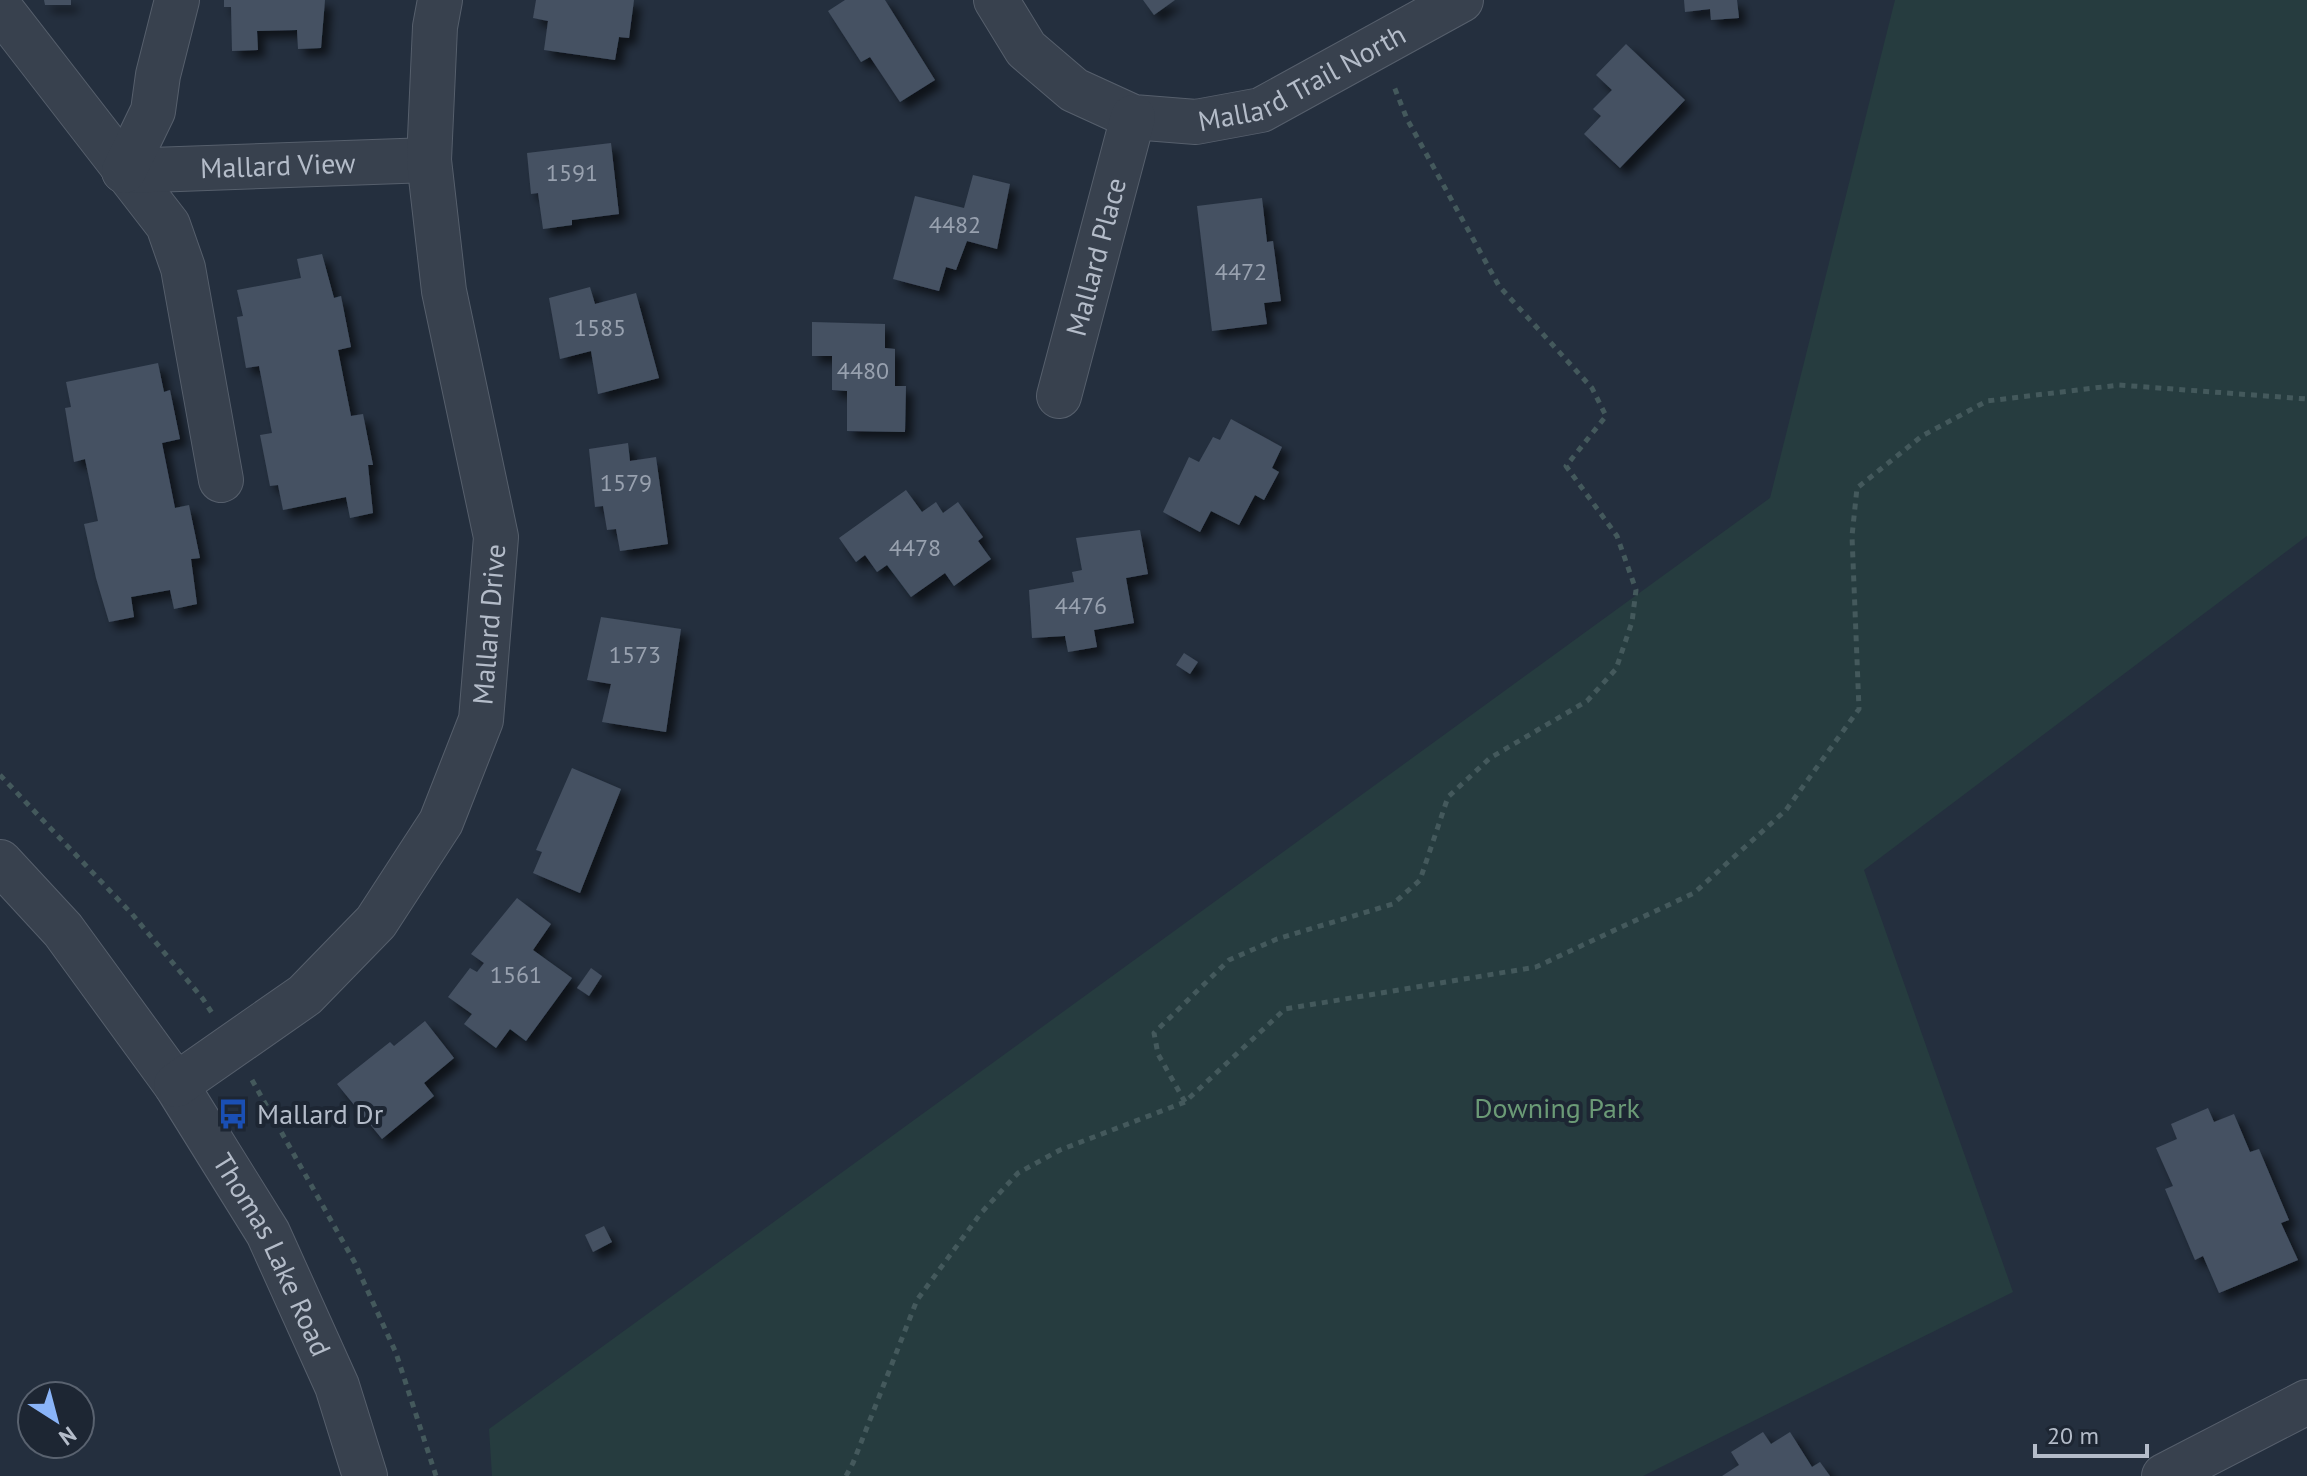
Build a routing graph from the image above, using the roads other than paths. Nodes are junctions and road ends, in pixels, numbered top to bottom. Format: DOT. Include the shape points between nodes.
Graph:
graph roads {
  1 [pos="177,0"];
  2 [pos="440,0"];
  3 [pos="996,0"];
  4 [pos="1461,0"];
  5 [pos="0,9"];
  6 [pos="1133,117"];
  7 [pos="429,160"];
  8 [pos="124,171"];
  9 [pos="1059,396"];
  10 [pos="221,480"];
  11 [pos="0,862"];
  12 [pos="176,1085"];
  13 [pos="2307,1402"];
  14 [pos="365,1476"];
  15 [pos="2164,1476"];
  1 -- 8 [label="street" via="153,111"];
  2 -- 7 [label="street, Mallard Drive"];
  3 -- 6 [label="street" via="1026,49 1074,90"];
  4 -- 6 [label="street, Mallard Trail North" via="1261,110 1196,122"];
  5 -- 8 [label="street"];
  6 -- 9 [label="street, Mallard Place"];
  7 -- 8 [label="street, Mallard View"];
  7 -- 12 [label="street, Mallard Drive" via="444,291 496,537 481,720 441,822 376,922 305,995"];
  8 -- 10 [label="street" via="168,225 183,268"];
  11 -- 12 [label="street, Thomas Lake Road" via="63,930"];
  12 -- 14 [label="street, Thomas Lake Road" via="268,1233 337,1386"];
  13 -- 15 [label="street"];
}
